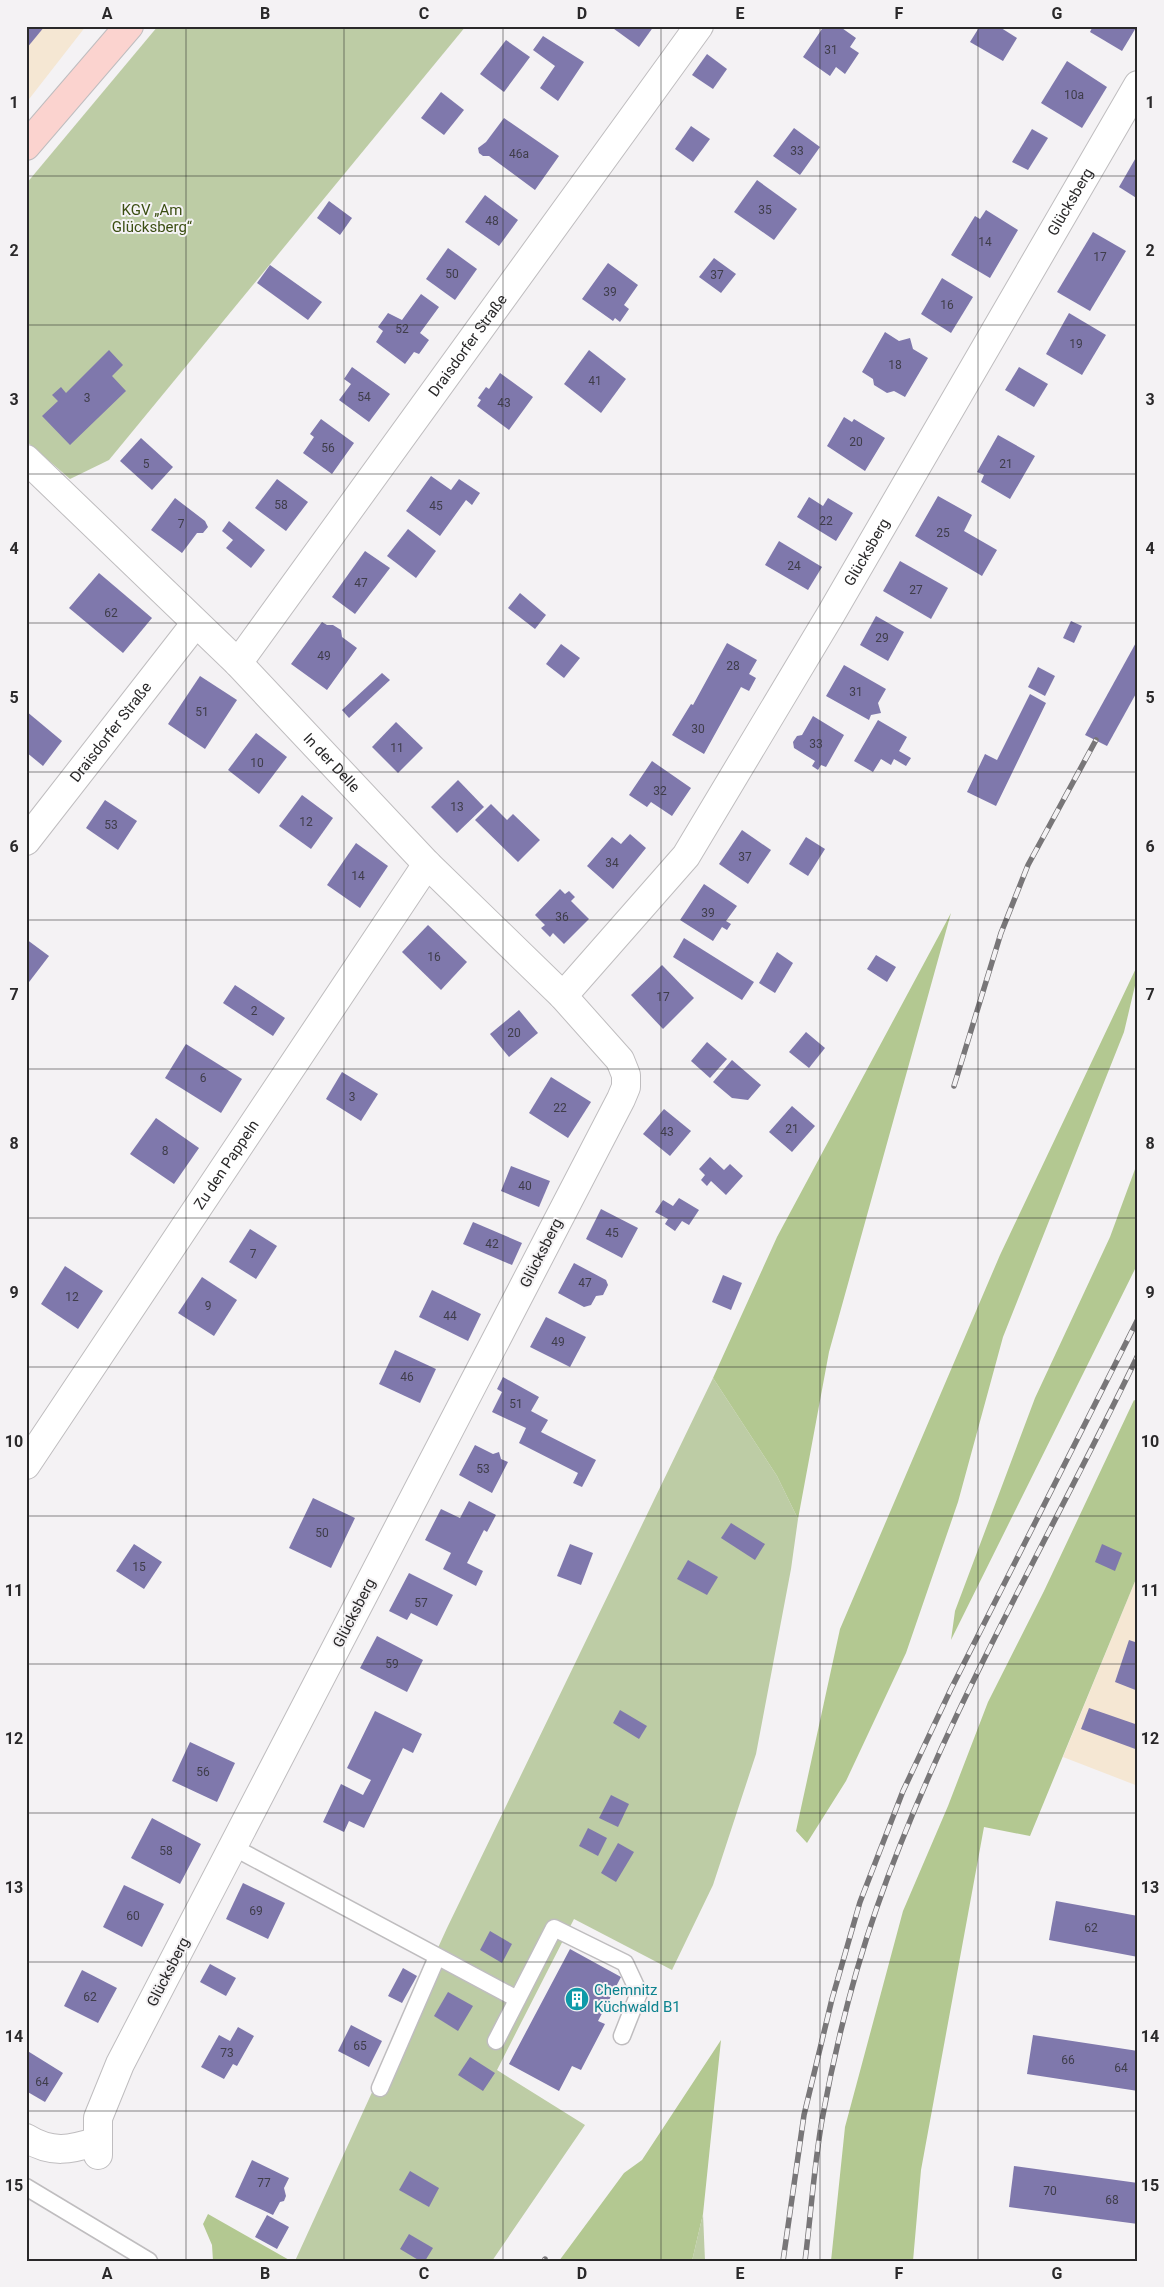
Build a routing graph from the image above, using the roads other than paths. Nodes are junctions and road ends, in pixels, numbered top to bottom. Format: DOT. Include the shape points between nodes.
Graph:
graph roads {
  1 [pos="129,26"];
  2 [pos="699,26"];
  3 [pos="1138,85"];
  4 [pos="26,146"];
  5 [pos="26,459"];
  6 [pos="195,624"];
  7 [pos="238,663"];
  8 [pos="26,841"];
  9 [pos="427,864"];
  10 [pos="563,996"];
  11 [pos="626,1075"];
  12 [pos="26,1465"];
  13 [pos="233,1847"];
  14 [pos="437,1958"];
  15 [pos="517,1999"];
  16 [pos="622,2036"];
  17 [pos="496,2041"];
  18 [pos="380,2088"];
  19 [pos="26,2138"];
  20 [pos="26,2187"];
  21 [pos="149,2261"];
  1 -- 4 [label="main road"];
  2 -- 7 [label="street, Draisdorfer Straße"];
  3 -- 10 [label="street, Glücksberg" via="831,614 686,856"];
  5 -- 6 [label="street, In der Delle"];
  6 -- 7 [label="street, In der Delle"];
  6 -- 8 [label="street, Draisdorfer Straße"];
  7 -- 9 [label="street, In der Delle"];
  9 -- 10 [label="street, In der Delle"];
  9 -- 12 [label="street, Zu den Pappeln"];
  10 -- 11 [label="street, In der Delle" via="620,1060"];
  11 -- 13 [label="street, Glücksberg" via="621,1099"];
  13 -- 14 [label="lane"];
  13 -- 19 [label="street, Glücksberg" via="120,2064 98,2118 98,2148 42,2148"];
  14 -- 15 [label="lane"];
  14 -- 18 [label="lane"];
  15 -- 16 [label="lane" via="554,1928 625,1963 639,1994"];
  15 -- 17 [label="lane"];
  20 -- 21 [label="lane"];
}
